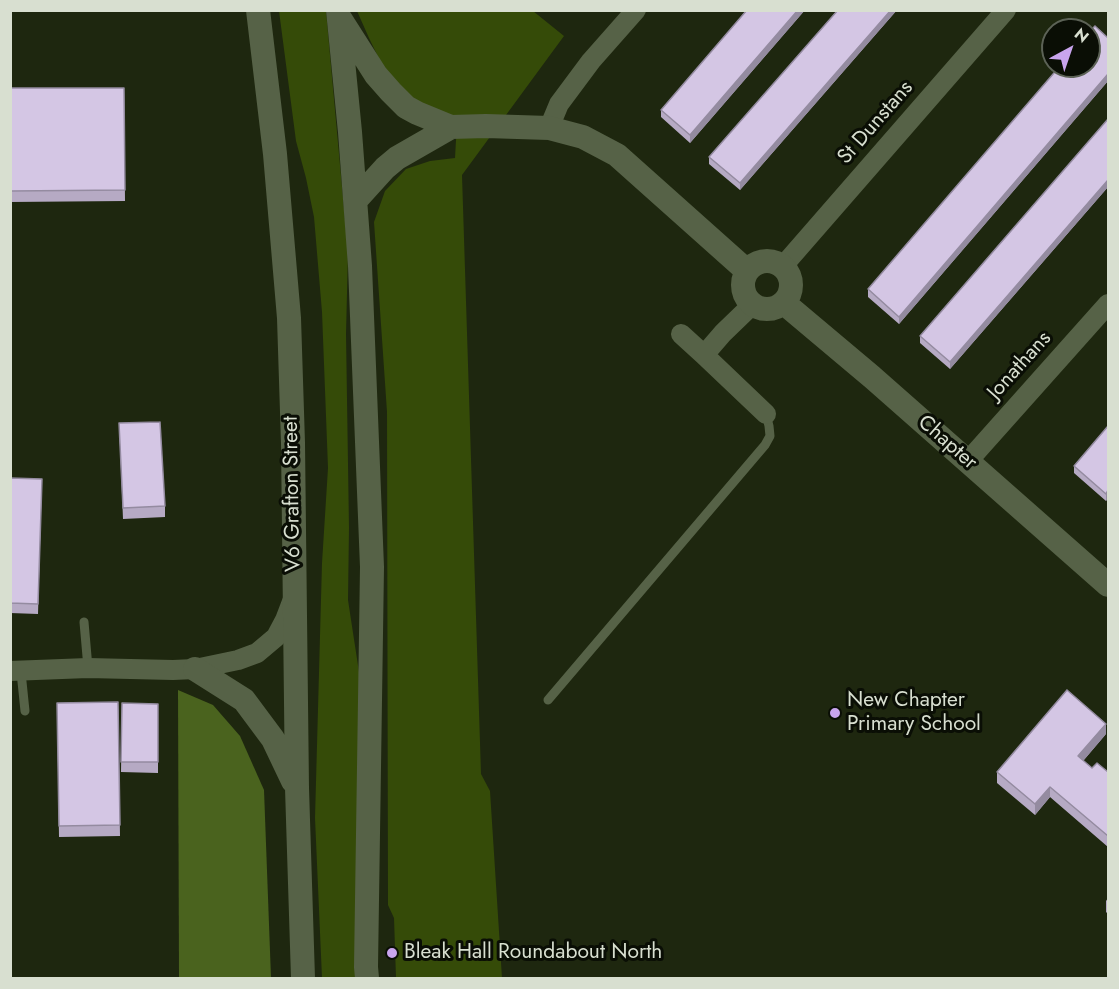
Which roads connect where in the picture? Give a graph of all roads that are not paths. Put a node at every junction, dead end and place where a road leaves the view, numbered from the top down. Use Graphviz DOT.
graph roads {
  1 [pos="258,10"];
  2 [pos="636,10"];
  3 [pos="1006,10"];
  4 [pos="338,13"];
  5 [pos="450,127"];
  6 [pos="549,128"];
  7 [pos="356,200"];
  8 [pos="783,266"];
  9 [pos="747,271"];
  10 [pos="784,303"];
  11 [pos="752,304"];
  12 [pos="1108,304"];
  13 [pos="681,334"];
  14 [pos="704,355"];
  15 [pos="766,414"];
  16 [pos="968,461"];
  17 [pos="1108,585"];
  18 [pos="295,594"];
  19 [pos="84,622"];
  20 [pos="88,668"];
  21 [pos="195,669"];
  22 [pos="16,671"];
  23 [pos="548,700"];
  24 [pos="25,711"];
  25 [pos="297,788"];
  26 [pos="303,978"];
  27 [pos="367,978"];
  1 -- 18 [label="street, V6 Grafton Street"];
  2 -- 6 [label="street"];
  3 -- 8 [label="street, St Dunstans"];
  4 -- 5 [label="street"];
  4 -- 7 [label="street"];
  5 -- 6 [label="street"];
  5 -- 7 [label="street"];
  6 -- 9 [label="street"];
  7 -- 27 [label="street"];
  8 -- 9 [label="street"];
  8 -- 10 [label="street"];
  9 -- 11 [label="street"];
  10 -- 11 [label="street"];
  10 -- 16 [label="street, Chapter"];
  11 -- 14 [label="street"];
  12 -- 16 [label="street, Jonathans"];
  13 -- 14 [label="street"];
  14 -- 15 [label="street"];
  15 -- 23 [label="lane"];
  16 -- 17 [label="street, Chapter"];
  18 -- 21 [label="street"];
  18 -- 25 [label="street, V6 Grafton Street"];
  19 -- 20 [label="lane"];
  20 -- 21 [label="street"];
  20 -- 22 [label="street"];
  21 -- 25 [label="street"];
  22 -- 24 [label="lane"];
  25 -- 26 [label="street, V6 Grafton Street"];
}
